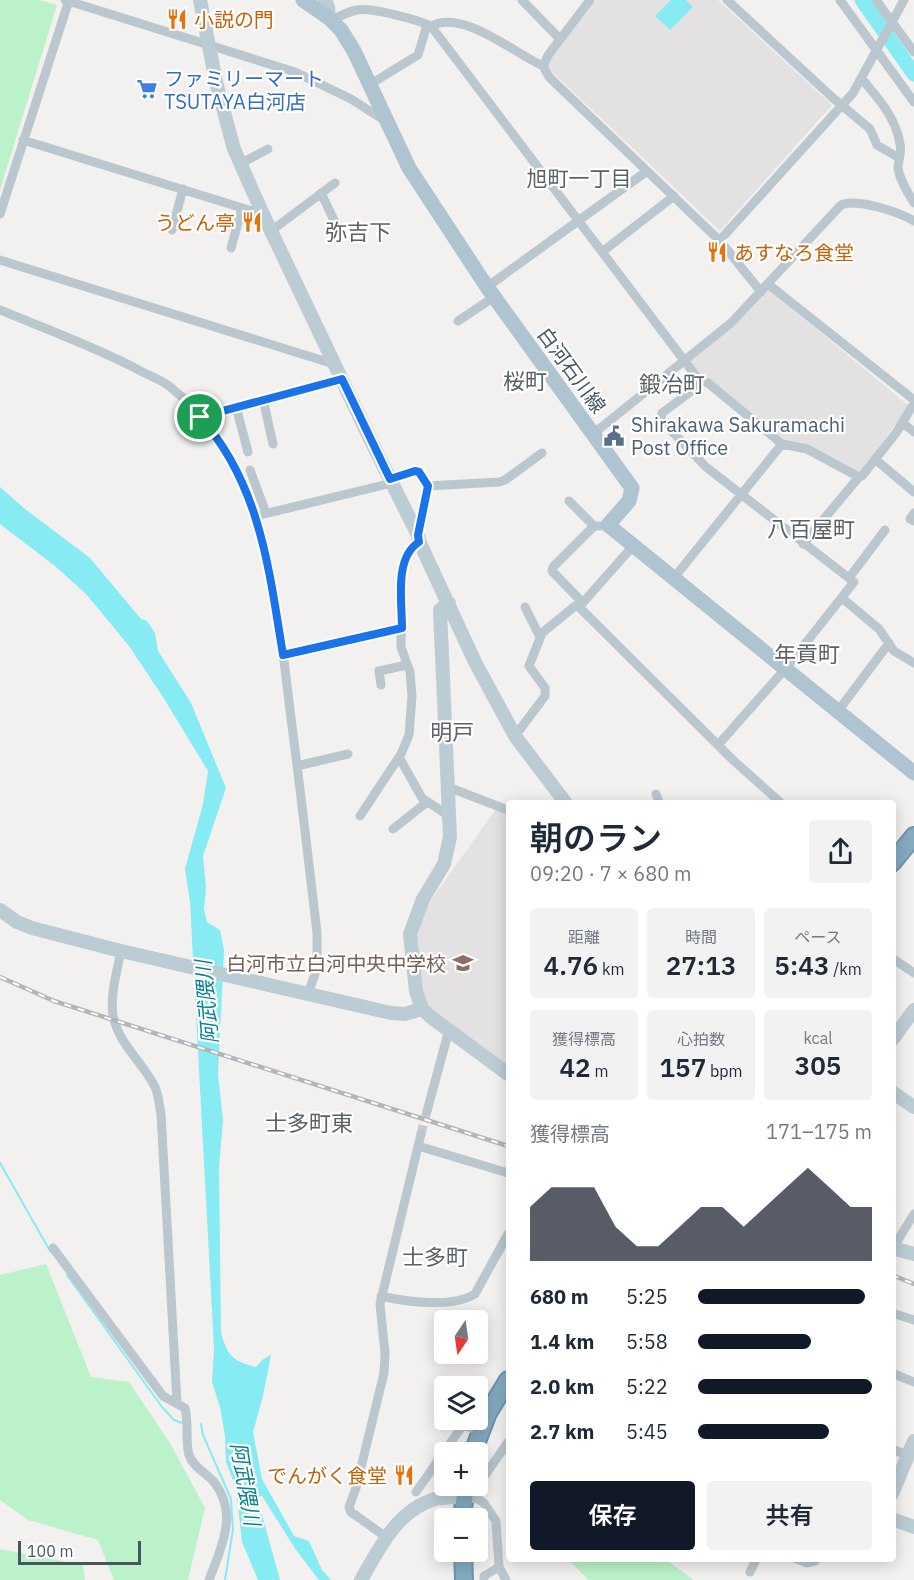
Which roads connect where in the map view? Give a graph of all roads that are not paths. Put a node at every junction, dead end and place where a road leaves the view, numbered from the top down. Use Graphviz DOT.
graph roads {
  1 [pos="67,0"];
  2 [pos="200,0"];
  3 [pos="303,0"];
  4 [pos="325,0"];
  5 [pos="522,0"];
  6 [pos="590,0"];
  7 [pos="727,0"];
  8 [pos="840,0"];
  9 [pos="876,0"];
  10 [pos="904,0"];
  11 [pos="330,20"];
  12 [pos="892,22"];
  13 [pos="429,26"];
  14 [pos="560,39"];
  15 [pos="208,45"];
  16 [pos="879,47"];
  17 [pos="914,52"];
  18 [pos="543,66"];
  19 [pos="862,79"];
  20 [pos="369,85"];
  21 [pos="914,102"];
  22 [pos="842,104"];
  23 [pos="386,121"];
  24 [pos="23,140"];
  25 [pos="268,149"];
  26 [pos="899,158"];
  27 [pos="240,164"];
  28 [pos="647,171"];
  29 [pos="335,183"];
  30 [pos="183,189"];
  31 [pos="321,193"];
  32 [pos="674,196"];
  33 [pos="914,203"];
  34 [pos="242,208"];
  35 [pos="262,212"];
  36 [pos="0,214"];
  37 [pos="912,218"];
  38 [pos="577,219"];
  39 [pos="172,230"];
  40 [pos="271,231"];
  41 [pos="341,234"];
  42 [pos="720,240"];
  43 [pos="231,248"];
  44 [pos="602,252"];
  45 [pos="0,260"];
  46 [pos="768,284"];
  47 [pos="761,291"];
  48 [pos="491,292"];
  49 [pos="0,310"];
  50 [pos="458,321"];
  51 [pos="685,362"];
  52 [pos="334,364"];
  53 [pos="342,379"];
  54 [pos="699,380"];
  55 [pos="263,399"];
  56 [pos="914,402"];
  57 [pos="236,407"];
  58 [pos="200,417"];
  59 [pos="903,423"];
  60 [pos="914,432"];
  61 [pos="593,434"];
  62 [pos="273,444"];
  63 [pos="782,444"];
  64 [pos="248,452"];
  65 [pos="542,453"];
  66 [pos="875,459"];
  67 [pos="250,470"];
  68 [pos="859,477"];
  69 [pos="391,481"];
  70 [pos="428,486"];
  71 [pos="914,492"];
  72 [pos="742,495"];
  73 [pos="569,501"];
  74 [pos="266,513"];
  75 [pos="914,513"];
  76 [pos="256,516"];
  77 [pos="914,521"];
  78 [pos="601,526"];
  79 [pos="885,530"];
  80 [pos="419,538"];
  81 [pos="803,544"];
  82 [pos="633,546"];
  83 [pos="849,578"];
  84 [pos="673,579"];
  85 [pos="842,598"];
  86 [pos="449,603"];
  87 [pos="581,605"];
  88 [pos="525,607"];
  89 [pos="402,628"];
  90 [pos="540,637"];
  91 [pos="889,643"];
  92 [pos="283,655"];
  93 [pos="914,663"];
  94 [pos="407,665"];
  95 [pos="786,668"];
  96 [pos="381,685"];
  97 [pos="838,711"];
  98 [pos="515,735"];
  99 [pos="718,746"];
  100 [pos="348,754"];
  101 [pos="399,757"];
  102 [pos="297,766"];
  103 [pos="914,773"];
  104 [pos="448,787"];
  105 [pos="564,800"];
  106 [pos="778,800"];
  107 [pos="427,802"];
  108 [pos="506,809"];
  109 [pos="360,816"];
  110 [pos="449,816"];
  111 [pos="393,829"];
  112 [pos="914,836"];
  113 [pos="896,858"];
  114 [pos="0,910"];
  115 [pos="121,951"];
  116 [pos="896,961"];
  117 [pos="914,973"];
  118 [pos="308,994"];
  119 [pos="422,1009"];
  120 [pos="914,1010"];
  121 [pos="449,1030"];
  122 [pos="896,1035"];
  123 [pos="506,1073"];
  124 [pos="896,1095"];
  125 [pos="914,1107"];
  126 [pos="427,1111"];
  127 [pos="421,1134"];
  128 [pos="418,1146"];
  129 [pos="506,1172"];
  130 [pos="914,1214"];
  131 [pos="506,1238"];
  132 [pos="896,1243"];
  133 [pos="53,1248"];
  134 [pos="896,1249"];
  135 [pos="914,1254"];
  136 [pos="381,1296"];
  137 [pos="896,1315"];
  138 [pos="914,1320"];
  139 [pos="896,1375"];
  140 [pos="914,1382"];
  141 [pos="506,1383"];
  142 [pos="177,1403"];
  143 [pos="480,1431"];
  144 [pos="914,1441"];
  145 [pos="451,1442"];
  146 [pos="477,1442"];
  147 [pos="506,1445"];
  148 [pos="896,1451"];
  149 [pos="907,1455"];
  150 [pos="434,1466"];
  151 [pos="488,1471"];
  152 [pos="896,1484"];
  153 [pos="416,1492"];
  154 [pos="446,1496"];
  155 [pos="473,1496"];
  156 [pos="896,1520"];
  157 [pos="914,1527"];
  158 [pos="387,1536"];
  159 [pos="463,1562"];
  160 [pos="755,1562"];
  161 [pos="499,1567"];
  162 [pos="750,1572"];
  163 [pos="209,1580"];
  164 [pos="361,1580"];
  165 [pos="464,1580"];
  166 [pos="484,1580"];
  167 [pos="506,1580"];
  1 -- 15 [label="street"];
  1 -- 24 [label="street"];
  2 -- 15 [label="street"];
  3 -- 11 [label="main road, 白河石川線"];
  4 -- 11 [label="street"];
  5 -- 14 [label="street"];
  6 -- 14 [label="street"];
  7 -- 22 [label="street"];
  8 -- 16 [label="street"];
  9 -- 12 [label="street"];
  10 -- 12 [label="street"];
  11 -- 13 [label="street"];
  11 -- 20 [label="main road, 白河石川線"];
  12 -- 16 [label="street"];
  12 -- 17 [label="street"];
  13 -- 18 [label="street"];
  13 -- 20 [label="street"];
  13 -- 38 [label="street"];
  14 -- 18 [label="street"];
  15 -- 23 [label="street"];
  15 -- 27 [label="street"];
  16 -- 19 [label="street"];
  16 -- 21 [label="street"];
  18 -- 28 [label="street"];
  19 -- 22 [label="street"];
  19 -- 26 [label="street"];
  20 -- 23 [label="main road, 白河石川線"];
  22 -- 26 [label="street"];
  22 -- 42 [label="street"];
  23 -- 48 [label="main road, 白河石川線"];
  24 -- 30 [label="street"];
  24 -- 36 [label="street"];
  25 -- 27 [label="street"];
  26 -- 33 [label="street"];
  27 -- 35 [label="street"];
  28 -- 32 [label="street"];
  28 -- 38 [label="street"];
  29 -- 31 [label="street"];
  30 -- 34 [label="street"];
  30 -- 39 [label="street"];
  31 -- 40 [label="street"];
  31 -- 41 [label="street"];
  32 -- 42 [label="street"];
  32 -- 44 [label="street"];
  34 -- 35 [label="street"];
  34 -- 43 [label="street"];
  35 -- 40 [label="street"];
  37 -- 46 [label="street"];
  38 -- 44 [label="street"];
  38 -- 48 [label="street"];
  40 -- 52 [label="street"];
  42 -- 47 [label="street"];
  44 -- 51 [label="street"];
  45 -- 52 [label="street"];
  46 -- 47 [label="street"];
  46 -- 56 [label="street"];
  47 -- 51 [label="street"];
  48 -- 50 [label="street"];
  48 -- 61 [label="main road, 白河石川線"];
  49 -- 58 [label="street"];
  51 -- 54 [label="street"];
  51 -- 61 [label="street"];
  52 -- 53 [label="street"];
  53 -- 55 [label="street"];
  53 -- 69 [label="street"];
  54 -- 63 [label="street"];
  54 -- 72 [label="street"];
  55 -- 57 [label="street"];
  55 -- 62 [label="street"];
  56 -- 59 [label="street"];
  57 -- 58 [label="street"];
  57 -- 64 [label="street"];
  58 -- 76 [label="street"];
  59 -- 60 [label="street"];
  59 -- 66 [label="street"];
  61 -- 78 [label="main road, 白河石川線"];
  63 -- 68 [label="street"];
  63 -- 72 [label="street"];
  65 -- 70 [label="street"];
  66 -- 68 [label="street"];
  66 -- 71 [label="street"];
  67 -- 74 [label="street"];
  68 -- 81 [label="street"];
  69 -- 70 [label="street"];
  69 -- 74 [label="street"];
  69 -- 80 [label="street"];
  70 -- 80 [label="street"];
  72 -- 81 [label="street"];
  72 -- 84 [label="street"];
  73 -- 78 [label="street"];
  74 -- 76 [label="street"];
  75 -- 77 [label="street"];
  76 -- 92 [label="street"];
  78 -- 82 [label="main road"];
  78 -- 87 [label="street"];
  79 -- 83 [label="street"];
  80 -- 86 [label="street"];
  80 -- 89 [label="street"];
  81 -- 83 [label="street"];
  82 -- 84 [label="main road"];
  82 -- 87 [label="street"];
  83 -- 85 [label="street"];
  84 -- 95 [label="main road"];
  85 -- 91 [label="street"];
  85 -- 95 [label="street"];
  86 -- 98 [label="street"];
  86 -- 104 [label="street"];
  87 -- 90 [label="street"];
  87 -- 99 [label="street"];
  88 -- 90 [label="street"];
  89 -- 92 [label="street"];
  89 -- 94 [label="street"];
  90 -- 98 [label="street"];
  91 -- 93 [label="street"];
  91 -- 97 [label="street"];
  92 -- 102 [label="street"];
  94 -- 96 [label="street"];
  94 -- 101 [label="street"];
  95 -- 97 [label="main road"];
  95 -- 99 [label="street"];
  97 -- 103 [label="main road"];
  98 -- 105 [label="street"];
  99 -- 106 [label="street"];
  100 -- 102 [label="street"];
  101 -- 107 [label="street"];
  101 -- 109 [label="street"];
  102 -- 118 [label="street"];
  104 -- 108 [label="street"];
  104 -- 110 [label="street"];
  107 -- 110 [label="street"];
  107 -- 111 [label="street"];
  110 -- 119 [label="street"];
  112 -- 113 [label="highway"];
  114 -- 115 [label="street"];
  115 -- 118 [label="street"];
  115 -- 142 [label="street"];
  116 -- 117 [label="street"];
  118 -- 119 [label="street"];
  119 -- 121 [label="street"];
  120 -- 122 [label="street"];
  121 -- 123 [label="street"];
  121 -- 126 [label="street"];
  124 -- 125 [label="street"];
  127 -- 128 [label="street"];
  128 -- 129 [label="street"];
  128 -- 136 [label="street"];
  130 -- 132 [label="street"];
  131 -- 136 [label="street"];
  133 -- 142 [label="street"];
  134 -- 135 [label="street"];
  136 -- 158 [label="street"];
  137 -- 138 [label="street"];
  139 -- 140 [label="street"];
  141 -- 143 [label="highway"];
  142 -- 163 [label="street"];
  143 -- 145 [label="street"];
  143 -- 146 [label="highway"];
  144 -- 149 [label="street"];
  147 -- 151 [label="street"];
  148 -- 149 [label="street"];
  149 -- 152 [label="street"];
  150 -- 153 [label="street"];
  154 -- 158 [label="street"];
  155 -- 161 [label="street"];
  156 -- 157 [label="street"];
  158 -- 164 [label="street"];
  159 -- 165 [label="highway"];
  160 -- 162 [label="street"];
  161 -- 166 [label="street"];
  161 -- 167 [label="street"];
}
